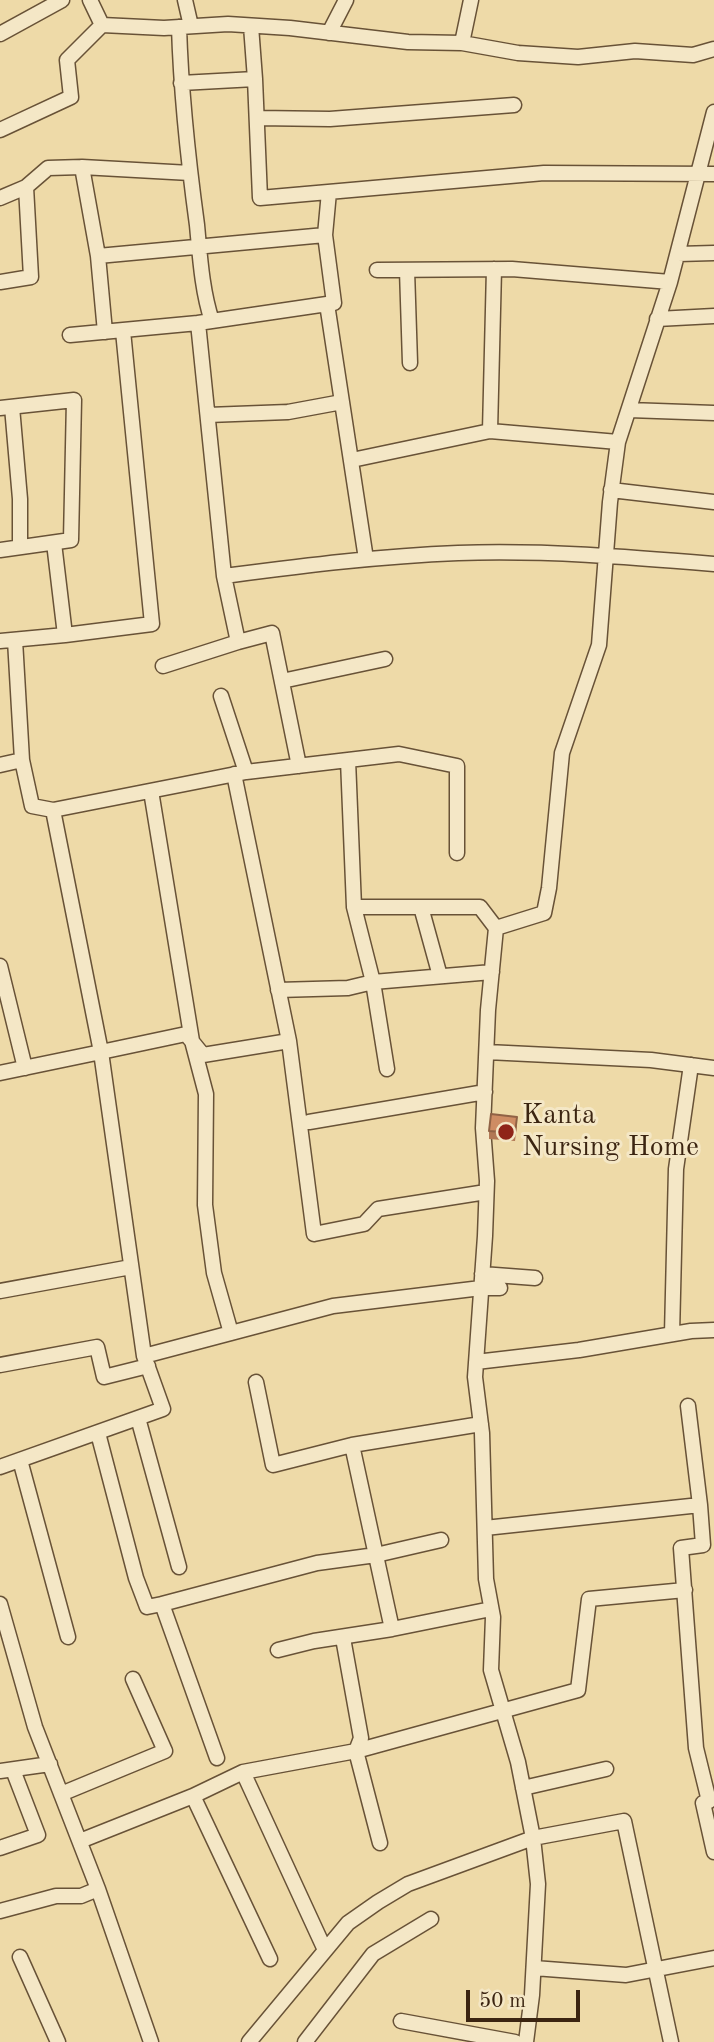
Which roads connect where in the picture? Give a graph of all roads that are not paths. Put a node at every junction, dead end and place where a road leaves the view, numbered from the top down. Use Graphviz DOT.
graph roads {
  1 [pos="62,0"];
  2 [pos="90,0"];
  3 [pos="185,0"];
  4 [pos="346,0"];
  5 [pos="471,0"];
  6 [pos="102,25"];
  7 [pos="251,26"];
  8 [pos="186,27"];
  9 [pos="329,33"];
  10 [pos="0,34"];
  11 [pos="461,43"];
  12 [pos="714,49"];
  13 [pos="255,79"];
  14 [pos="181,83"];
  15 [pos="514,105"];
  16 [pos="714,112"];
  17 [pos="257,118"];
  18 [pos="0,130"];
  19 [pos="82,167"];
  20 [pos="190,173"];
  21 [pos="707,173"];
  22 [pos="26,187"];
  23 [pos="329,192"];
  24 [pos="0,198"];
  25 [pos="325,234"];
  26 [pos="199,245"];
  27 [pos="714,253"];
  28 [pos="678,254"];
  29 [pos="98,256"];
  30 [pos="494,269"];
  31 [pos="377,270"];
  32 [pos="407,270"];
  33 [pos="0,282"];
  34 [pos="670,282"];
  35 [pos="334,303"];
  36 [pos="714,316"];
  37 [pos="657,318"];
  38 [pos="205,322"];
  39 [pos="123,331"];
  40 [pos="105,332"];
  41 [pos="70,335"];
  42 [pos="411,363"];
  43 [pos="342,402"];
  44 [pos="6,408"];
  45 [pos="629,410"];
  46 [pos="714,413"];
  47 [pos="208,415"];
  48 [pos="490,431"];
  49 [pos="618,442"];
  50 [pos="352,460"];
  51 [pos="611,490"];
  52 [pos="714,502"];
  53 [pos="54,542"];
  54 [pos="20,547"];
  55 [pos="0,550"];
  56 [pos="607,555"];
  57 [pos="366,559"];
  58 [pos="714,564"];
  59 [pos="224,576"];
  60 [pos="65,635"];
  61 [pos="7,641"];
  62 [pos="238,642"];
  63 [pos="385,659"];
  64 [pos="163,666"];
  65 [pos="282,681"];
  66 [pos="221,696"];
  67 [pos="348,760"];
  68 [pos="22,761"];
  69 [pos="0,765"];
  70 [pos="299,766"];
  71 [pos="240,773"];
  72 [pos="151,791"];
  73 [pos="54,810"];
  74 [pos="457,853"];
  75 [pos="354,907"];
  76 [pos="421,907"];
  77 [pos="496,928"];
  78 [pos="0,966"];
  79 [pos="492,972"];
  80 [pos="440,976"];
  81 [pos="373,982"];
  82 [pos="278,990"];
  83 [pos="192,1041"];
  84 [pos="289,1041"];
  85 [pos="101,1052"];
  86 [pos="487,1052"];
  87 [pos="691,1065"];
  88 [pos="25,1068"];
  89 [pos="714,1068"];
  90 [pos="387,1069"];
  91 [pos="0,1073"];
  92 [pos="485,1092"];
  93 [pos="309,1122"];
  94 [pos="486,1192"];
  95 [pos="131,1267"];
  96 [pos="535,1278"];
  97 [pos="482,1281"];
  98 [pos="500,1288"];
  99 [pos="0,1291"];
  100 [pos="714,1330"];
  101 [pos="231,1333"];
  102 [pos="672,1334"];
  103 [pos="146,1361"];
  104 [pos="476,1362"];
  105 [pos="0,1365"];
  106 [pos="256,1382"];
  107 [pos="688,1406"];
  108 [pos="138,1418"];
  109 [pos="481,1424"];
  110 [pos="98,1433"];
  111 [pos="352,1445"];
  112 [pos="20,1460"];
  113 [pos="0,1467"];
  114 [pos="700,1505"];
  115 [pos="485,1528"];
  116 [pos="441,1540"];
  117 [pos="376,1555"];
  118 [pos="179,1567"];
  119 [pos="685,1590"];
  120 [pos="0,1604"];
  121 [pos="162,1604"];
  122 [pos="491,1609"];
  123 [pos="391,1629"];
  124 [pos="68,1637"];
  125 [pos="343,1638"];
  126 [pos="5,1639"];
  127 [pos="278,1650"];
  128 [pos="133,1679"];
  129 [pos="503,1709"];
  130 [pos="356,1751"];
  131 [pos="217,1759"];
  132 [pos="50,1764"];
  133 [pos="606,1769"];
  134 [pos="7,1771"];
  135 [pos="243,1772"];
  136 [pos="523,1788"];
  137 [pos="61,1794"];
  138 [pos="193,1796"];
  139 [pos="533,1838"];
  140 [pos="80,1841"];
  141 [pos="380,1843"];
  142 [pos="0,1848"];
  143 [pos="714,1852"];
  144 [pos="98,1889"];
  145 [pos="0,1912"];
  146 [pos="431,1919"];
  147 [pos="325,1950"];
  148 [pos="20,1957"];
  149 [pos="714,1958"];
  150 [pos="270,1959"];
  151 [pos="534,1968"];
  152 [pos="656,1969"];
  153 [pos="401,2021"];
  154 [pos="58,2042"];
  155 [pos="151,2042"];
  156 [pos="250,2042"];
  157 [pos="305,2042"];
  158 [pos="515,2042"];
  159 [pos="526,2042"];
  160 [pos="671,2042"];
  1 -- 10 [label="street"];
  2 -- 6 [label="street"];
  3 -- 8 [label="street"];
  4 -- 9 [label="street"];
  5 -- 11 [label="street"];
  6 -- 8 [label="street"];
  6 -- 18 [label="street"];
  7 -- 8 [label="street"];
  7 -- 9 [label="street"];
  7 -- 13 [label="street"];
  8 -- 14 [label="street"];
  9 -- 11 [label="street"];
  11 -- 12 [label="street"];
  13 -- 14 [label="street"];
  13 -- 17 [label="street"];
  14 -- 20 [label="street"];
  15 -- 17 [label="street"];
  16 -- 21 [label="street"];
  17 -- 23 [label="street"];
  19 -- 20 [label="street"];
  19 -- 22 [label="street"];
  19 -- 29 [label="street"];
  20 -- 26 [label="street"];
  21 -- 23 [label="street"];
  21 -- 28 [label="street"];
  22 -- 24 [label="street"];
  22 -- 33 [label="street"];
  23 -- 25 [label="street"];
  25 -- 26 [label="street"];
  25 -- 35 [label="street"];
  26 -- 29 [label="street"];
  26 -- 38 [label="street"];
  27 -- 28 [label="street"];
  28 -- 34 [label="street"];
  29 -- 40 [label="street"];
  30 -- 32 [label="street"];
  30 -- 34 [label="street"];
  30 -- 48 [label="street"];
  31 -- 32 [label="street"];
  32 -- 42 [label="street"];
  34 -- 37 [label="street"];
  36 -- 37 [label="street"];
  37 -- 45 [label="street"];
  38 -- 39 [label="street"];
  38 -- 43 [label="street"];
  38 -- 47 [label="street"];
  39 -- 40 [label="street"];
  39 -- 60 [label="street"];
  40 -- 41 [label="street"];
  43 -- 47 [label="street"];
  43 -- 50 [label="street"];
  44 -- 53 [label="street"];
  44 -- 54 [label="street"];
  45 -- 46 [label="street"];
  45 -- 49 [label="street"];
  47 -- 59 [label="street"];
  48 -- 49 [label="street"];
  48 -- 50 [label="street"];
  49 -- 51 [label="street"];
  50 -- 57 [label="street"];
  51 -- 52 [label="street"];
  51 -- 56 [label="street"];
  53 -- 54 [label="street"];
  53 -- 60 [label="street"];
  54 -- 55 [label="street"];
  56 -- 57 [label="street"];
  56 -- 58 [label="street"];
  56 -- 77 [label="street"];
  57 -- 59 [label="street"];
  59 -- 62 [label="street"];
  60 -- 61 [label="street"];
  61 -- 68 [label="street"];
  62 -- 64 [label="street"];
  62 -- 65 [label="street"];
  63 -- 65 [label="street"];
  65 -- 70 [label="street"];
  66 -- 71 [label="street"];
  67 -- 70 [label="street"];
  67 -- 74 [label="street"];
  67 -- 75 [label="street"];
  68 -- 69 [label="street"];
  68 -- 73 [label="street"];
  70 -- 71 [label="street"];
  71 -- 72 [label="street"];
  71 -- 82 [label="street"];
  72 -- 73 [label="street"];
  72 -- 83 [label="street"];
  73 -- 85 [label="street"];
  75 -- 76 [label="street"];
  75 -- 81 [label="street"];
  76 -- 77 [label="street"];
  76 -- 80 [label="street"];
  77 -- 79 [label="street"];
  78 -- 88 [label="street"];
  79 -- 80 [label="street"];
  79 -- 86 [label="street"];
  80 -- 81 [label="street"];
  81 -- 82 [label="street"];
  81 -- 90 [label="street"];
  82 -- 84 [label="street"];
  83 -- 84 [label="street"];
  83 -- 85 [label="street"];
  83 -- 101 [label="street"];
  84 -- 94 [label="street"];
  85 -- 88 [label="street"];
  85 -- 95 [label="street"];
  86 -- 87 [label="street"];
  86 -- 92 [label="street"];
  87 -- 89 [label="street"];
  87 -- 102 [label="street"];
  88 -- 91 [label="street"];
  92 -- 93 [label="street"];
  92 -- 94 [label="street"];
  94 -- 97 [label="street"];
  95 -- 99 [label="street"];
  95 -- 103 [label="street"];
  96 -- 97 [label="street"];
  97 -- 98 [label="street"];
  97 -- 101 [label="street"];
  97 -- 104 [label="street"];
  100 -- 102 [label="street"];
  101 -- 103 [label="street"];
  102 -- 104 [label="street"];
  103 -- 105 [label="street"];
  103 -- 108 [label="street"];
  104 -- 109 [label="street"];
  106 -- 111 [label="street"];
  107 -- 114 [label="street"];
  108 -- 110 [label="street"];
  108 -- 118 [label="street"];
  109 -- 111 [label="street"];
  109 -- 115 [label="street"];
  110 -- 112 [label="street"];
  110 -- 121 [label="street"];
  111 -- 117 [label="street"];
  112 -- 113 [label="street"];
  112 -- 124 [label="street"];
  114 -- 115 [label="street"];
  114 -- 119 [label="street"];
  115 -- 122 [label="street"];
  116 -- 117 [label="street"];
  117 -- 121 [label="street"];
  117 -- 123 [label="street"];
  119 -- 129 [label="street"];
  119 -- 143 [label="street"];
  120 -- 126 [label="street"];
  121 -- 131 [label="street"];
  122 -- 123 [label="street"];
  122 -- 129 [label="street"];
  123 -- 125 [label="street"];
  125 -- 127 [label="street"];
  125 -- 130 [label="street"];
  126 -- 132 [label="street"];
  128 -- 137 [label="street"];
  129 -- 130 [label="street"];
  129 -- 136 [label="street"];
  130 -- 135 [label="street"];
  130 -- 141 [label="street"];
  132 -- 134 [label="street"];
  132 -- 137 [label="street"];
  133 -- 136 [label="street"];
  134 -- 142 [label="street"];
  135 -- 138 [label="street"];
  135 -- 147 [label="street"];
  136 -- 139 [label="street"];
  137 -- 140 [label="street"];
  138 -- 140 [label="street"];
  138 -- 150 [label="street"];
  139 -- 147 [label="street"];
  139 -- 151 [label="street"];
  139 -- 152 [label="street"];
  140 -- 144 [label="street"];
  144 -- 145 [label="street"];
  144 -- 155 [label="street"];
  146 -- 157 [label="street"];
  147 -- 156 [label="street"];
  148 -- 154 [label="street"];
  149 -- 152 [label="street"];
  151 -- 152 [label="street"];
  151 -- 159 [label="street"];
  152 -- 160 [label="street"];
  153 -- 158 [label="street"];
}
